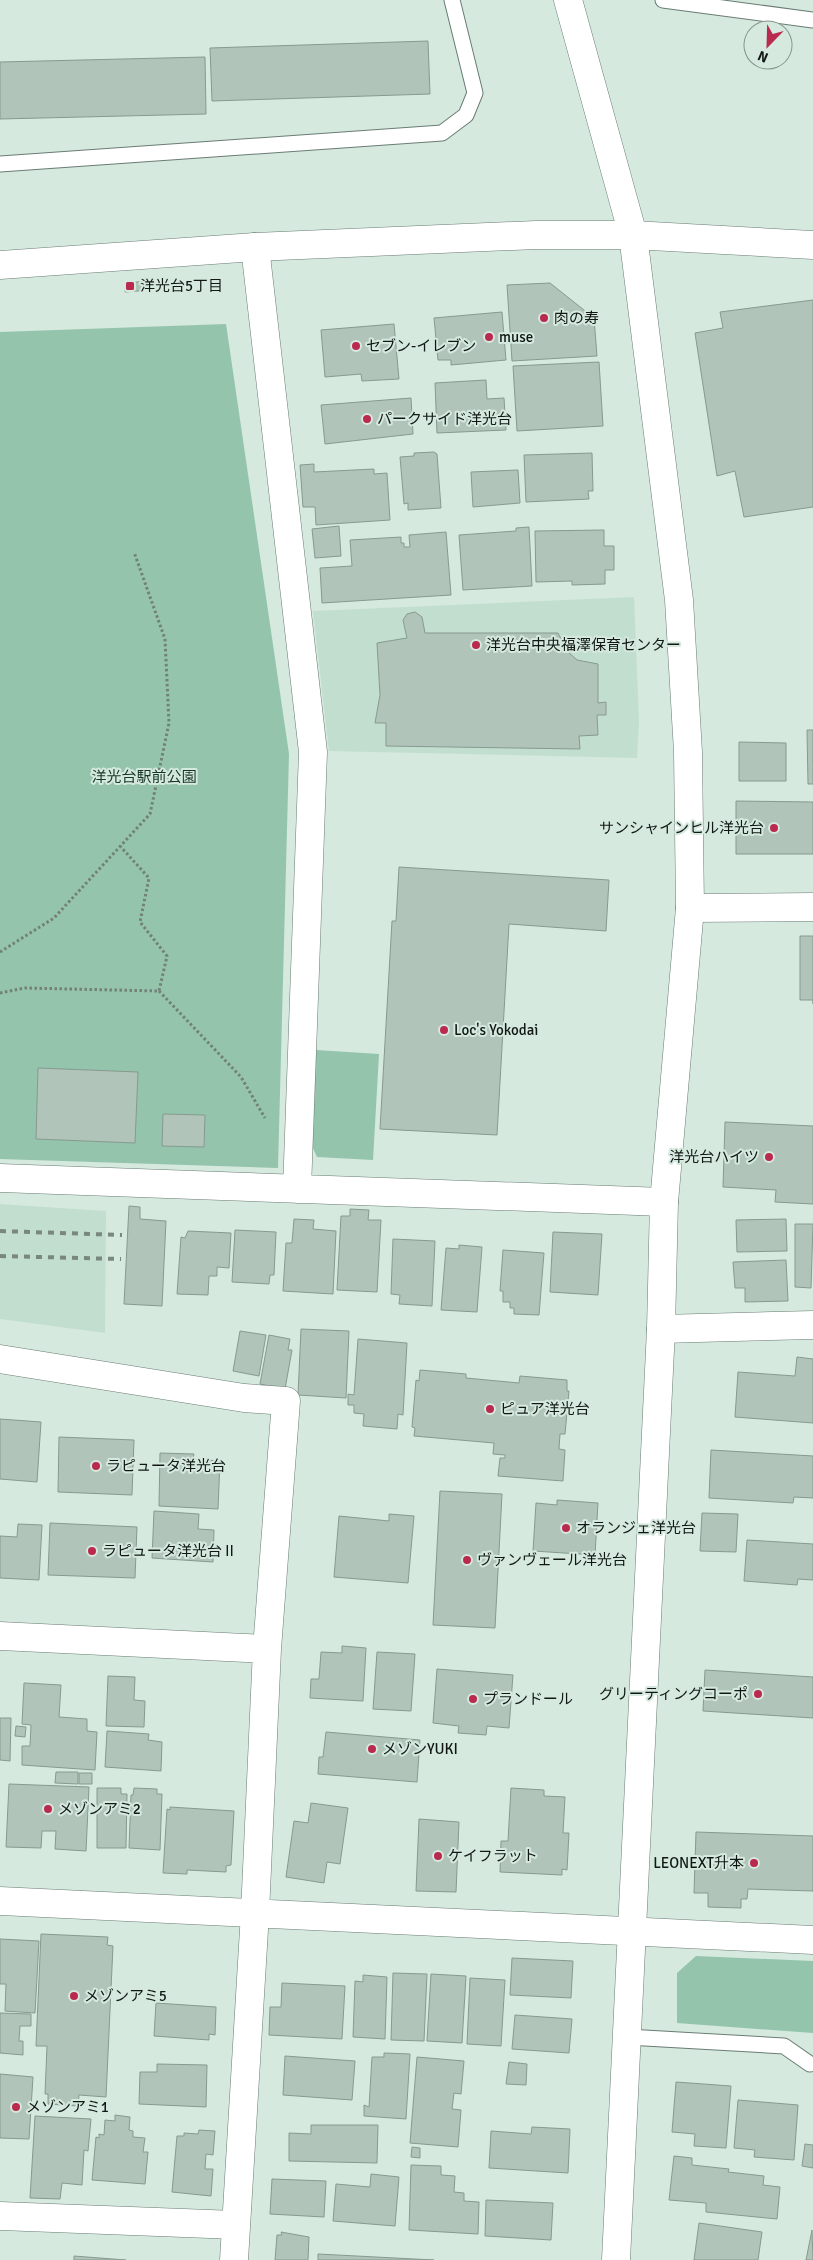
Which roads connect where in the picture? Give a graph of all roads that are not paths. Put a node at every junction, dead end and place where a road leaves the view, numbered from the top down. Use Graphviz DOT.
graph roads {
  1 [pos="452,0"];
  2 [pos="568,0"];
  3 [pos="663,0"];
  4 [pos="813,20"];
  5 [pos="0,164"];
  6 [pos="633,235"];
  7 [pos="813,245"];
  8 [pos="254,247"];
  9 [pos="0,265"];
  10 [pos="813,907"];
  11 [pos="690,908"];
  12 [pos="0,1178"];
  13 [pos="297,1189"];
  14 [pos="664,1202"];
  15 [pos="813,1325"];
  16 [pos="661,1329"];
  17 [pos="0,1359"];
  18 [pos="0,1636"];
  19 [pos="267,1649"];
  20 [pos="0,1901"];
  21 [pos="256,1913"];
  22 [pos="632,1932"];
  23 [pos="813,1940"];
  24 [pos="626,2037"];
  25 [pos="810,2064"];
  26 [pos="0,2216"];
  27 [pos="236,2226"];
  28 [pos="234,2260"];
  29 [pos="616,2260"];
  1 -- 5 [label="lane"];
  2 -- 6 [label="street"];
  3 -- 4 [label="lane"];
  6 -- 7 [label="street"];
  6 -- 8 [label="street"];
  6 -- 11 [label="street"];
  8 -- 9 [label="street"];
  8 -- 13 [label="street"];
  10 -- 11 [label="street"];
  11 -- 14 [label="street"];
  12 -- 13 [label="street"];
  13 -- 14 [label="street"];
  14 -- 16 [label="street"];
  15 -- 16 [label="street"];
  16 -- 22 [label="street"];
  17 -- 19 [label="street"];
  18 -- 19 [label="street"];
  19 -- 21 [label="street"];
  20 -- 21 [label="street"];
  21 -- 22 [label="street"];
  21 -- 27 [label="street"];
  22 -- 23 [label="street"];
  22 -- 24 [label="street"];
  24 -- 25 [label="lane"];
  24 -- 29 [label="street"];
  26 -- 27 [label="street"];
  27 -- 28 [label="street"];
}
